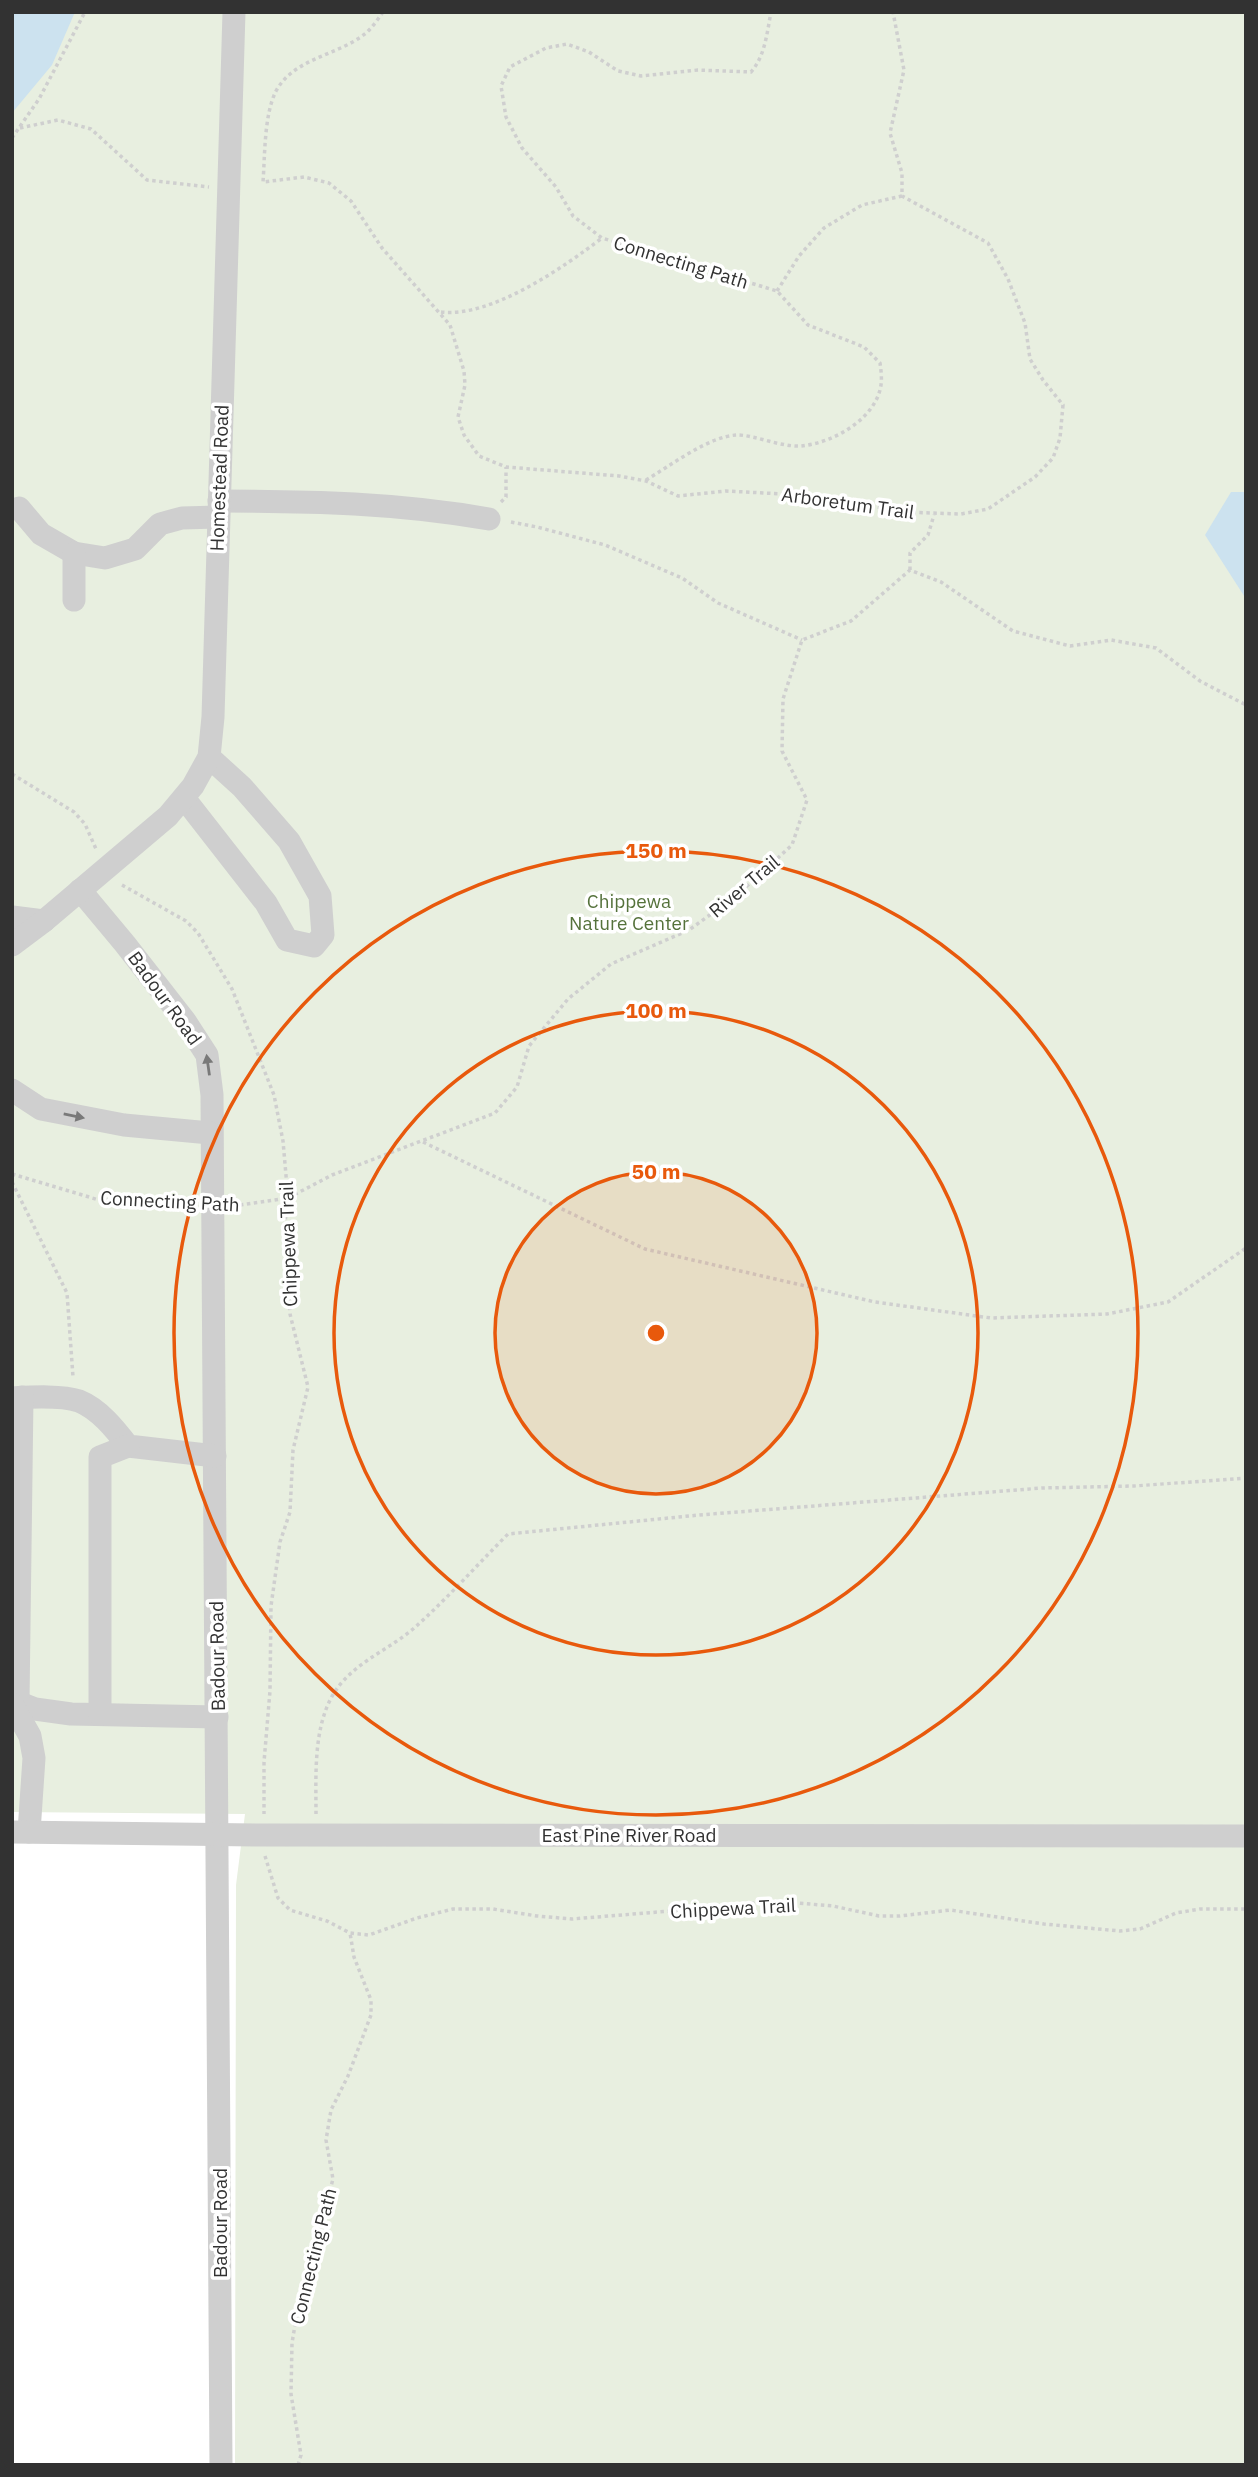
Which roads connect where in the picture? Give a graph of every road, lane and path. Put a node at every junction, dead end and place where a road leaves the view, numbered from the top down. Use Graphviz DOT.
graph roads {
  1 [pos="85,12"];
  2 [pos="234,12"];
  3 [pos="383,12"];
  4 [pos="771,12"];
  5 [pos="893,12"];
  6 [pos="20,128"];
  7 [pos="12,138"];
  8 [pos="263,182"];
  9 [pos="228,187"];
  10 [pos="902,196"];
  11 [pos="602,238"];
  12 [pos="777,291"];
  13 [pos="439,312"];
  14 [pos="506,467"];
  15 [pos="646,481"];
  16 [pos="19,508"];
  17 [pos="218,509"];
  18 [pos="933,515"];
  19 [pos="489,519"];
  20 [pos="74,553"];
  21 [pos="910,570"];
  22 [pos="74,600"];
  23 [pos="802,640"];
  24 [pos="1246,705"];
  25 [pos="209,757"];
  26 [pos="12,774"];
  27 [pos="184,797"];
  28 [pos="104,869"];
  29 [pos="80,890"];
  30 [pos="12,917"];
  31 [pos="44,922"];
  32 [pos="12,946"];
  33 [pos="12,1090"];
  34 [pos="210,1133"];
  35 [pos="423,1142"];
  36 [pos="12,1174"];
  37 [pos="12,1182"];
  38 [pos="288,1198"];
  39 [pos="211,1203"];
  40 [pos="1246,1248"];
  41 [pos="17,1397"];
  42 [pos="73,1401"];
  43 [pos="128,1446"];
  44 [pos="215,1456"];
  45 [pos="1246,1478"];
  46 [pos="14,1702"];
  47 [pos="71,1714"];
  48 [pos="100,1714"];
  49 [pos="217,1717"];
  50 [pos="34,1758"];
  51 [pos="264,1820"];
  52 [pos="21,1832"];
  53 [pos="219,1835"];
  54 [pos="315,1835"];
  55 [pos="1246,1836"];
  56 [pos="264,1851"];
  57 [pos="1246,1909"];
  58 [pos="350,1933"];
  59 [pos="221,2465"];
  60 [pos="298,2465"];
  1 -- 6 [label="path"];
  2 -- 9 [label="street, Homestead Road"];
  3 -- 8 [label="path"];
  4 -- 11 [label="path, Connecting Path"];
  5 -- 10 [label="path"];
  6 -- 7 [label="path"];
  6 -- 9 [label="path, Arboretum Trail"];
  8 -- 9 [label="path, Arboretum Trail"];
  8 -- 13 [label="path, Arboretum Trail"];
  9 -- 17 [label="street, Homestead Road"];
  10 -- 12 [label="path"];
  10 -- 18 [label="path, Arboretum Trail"];
  11 -- 12 [label="path, Connecting Path"];
  11 -- 13 [label="path"];
  12 -- 15 [label="path"];
  13 -- 14 [label="path, Arboretum Trail"];
  14 -- 15 [label="path, Arboretum Trail"];
  14 -- 19 [label="path"];
  15 -- 18 [label="path, Arboretum Trail"];
  16 -- 20 [label="street"];
  17 -- 19 [label="street"];
  17 -- 20 [label="street"];
  17 -- 25 [label="street, Homestead Road"];
  18 -- 21 [label="path"];
  19 -- 23 [label="path"];
  20 -- 22 [label="street"];
  21 -- 23 [label="path"];
  21 -- 24 [label="path"];
  23 -- 35 [label="path, River Trail"];
  25 -- 27 [label="street, Homestead Road"];
  25 -- 27 [label="street"];
  26 -- 28 [label="path, Chippewa Trail"];
  27 -- 28 [label="street, Homestead Road"];
  28 -- 29 [label="street, Homestead Road"];
  28 -- 38 [label="path, Chippewa Trail"];
  29 -- 31 [label="street, Homestead Road"];
  34 -- 29 [label="street, Badour Road, one-way"];
  30 -- 31 [label="street"];
  31 -- 32 [label="street, Homestead Road"];
  33 -- 34 [label="street, one-way"];
  34 -- 39 [label="street, Badour Road"];
  35 -- 38 [label="path, River Trail"];
  35 -- 40 [label="path"];
  36 -- 39 [label="path, Connecting Path"];
  37 -- 42 [label="path"];
  38 -- 39 [label="path, Connecting Path"];
  38 -- 51 [label="path, Chippewa Trail"];
  39 -- 44 [label="street, Badour Road"];
  41 -- 42 [label="street"];
  41 -- 46 [label="street"];
  42 -- 43 [label="street"];
  43 -- 44 [label="street"];
  43 -- 48 [label="street"];
  44 -- 49 [label="street, Badour Road"];
  45 -- 54 [label="path"];
  46 -- 47 [label="street"];
  46 -- 50 [label="street"];
  47 -- 48 [label="street"];
  47 -- 50 [label="street"];
  48 -- 49 [label="street"];
  49 -- 53 [label="street, Badour Road"];
  50 -- 52 [label="street"];
  52 -- 53 [label="street, East Pine River Road"];
  53 -- 54 [label="street, East Pine River Road"];
  53 -- 59 [label="street, Badour Road"];
  54 -- 55 [label="street, East Pine River Road"];
  56 -- 58 [label="path"];
  57 -- 58 [label="path, Chippewa Trail"];
  58 -- 60 [label="path, Connecting Path"];
}
